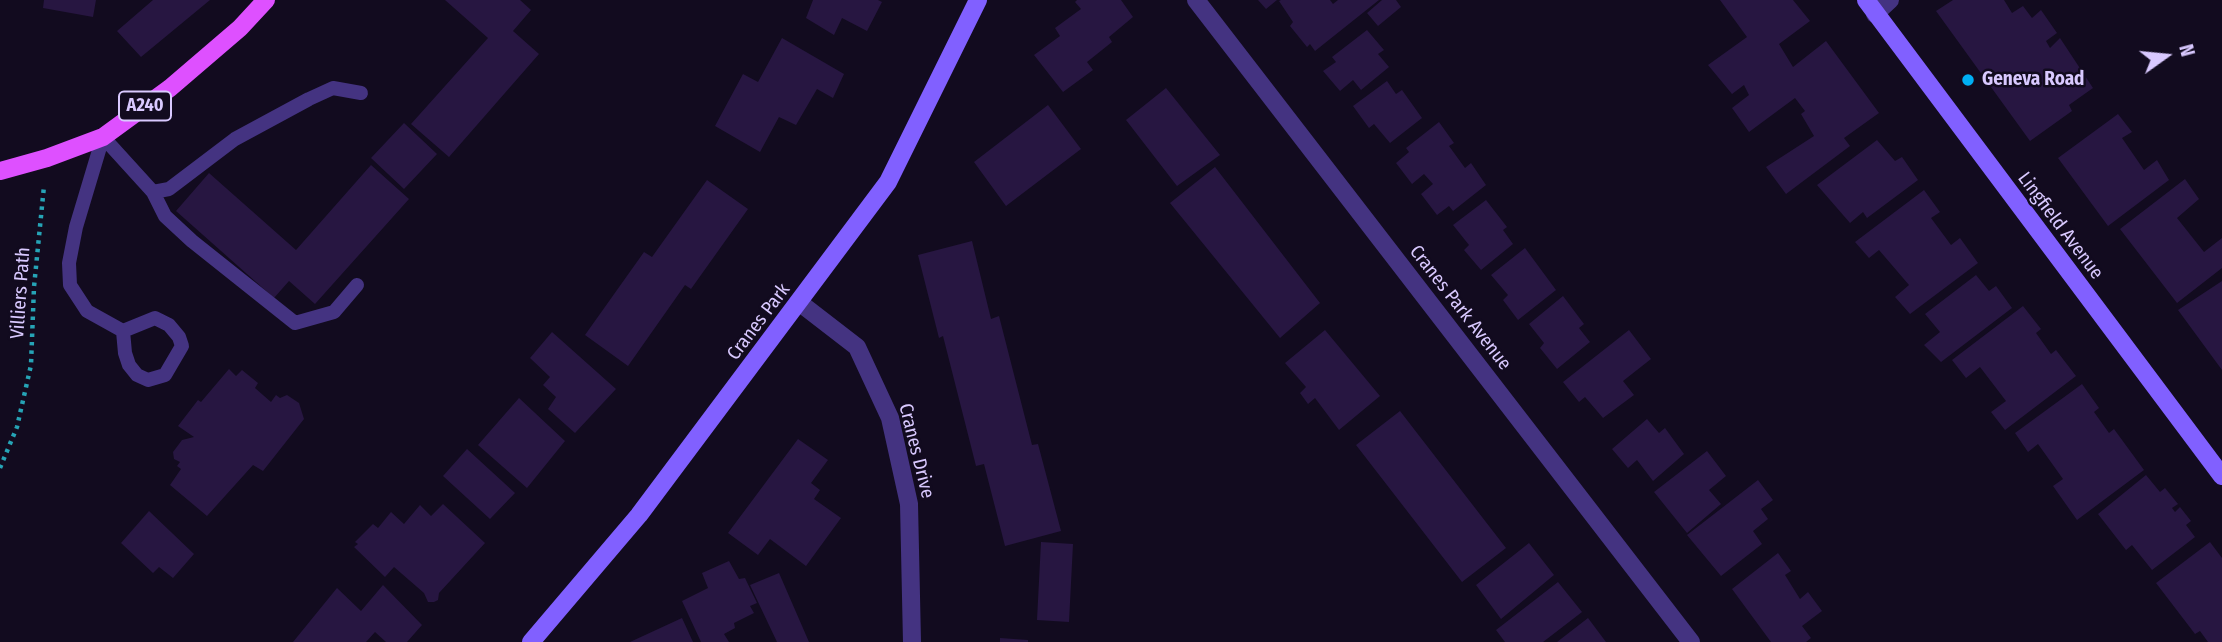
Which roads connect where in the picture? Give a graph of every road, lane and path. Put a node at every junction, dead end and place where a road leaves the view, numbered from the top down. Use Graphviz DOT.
graph roads {
  1 [pos="266,0"];
  2 [pos="978,0"];
  3 [pos="1196,0"];
  4 [pos="1890,0"];
  5 [pos="1870,7"];
  6 [pos="361,93"];
  7 [pos="103,137"];
  8 [pos="47,158"];
  9 [pos="0,171"];
  10 [pos="153,192"];
  11 [pos="357,285"];
  12 [pos="800,303"];
  13 [pos="123,331"];
  14 [pos="0,468"];
  15 [pos="2222,476"];
  16 [pos="531,642"];
  17 [pos="912,642"];
  18 [pos="1691,642"];
  1 -- 7 [label="main road, A240"];
  2 -- 12 [label="street, Cranes Park"];
  3 -- 18 [label="street, Cranes Park Avenue"];
  4 -- 5 [label="street"];
  5 -- 15 [label="street, Lingfield Avenue"];
  6 -- 10 [label="lane"];
  7 -- 8 [label="main road, A240"];
  7 -- 10 [label="lane"];
  7 -- 13 [label="lane"];
  8 -- 9 [label="main road, A240"];
  8 -- 14 [label="path, Villiers Path"];
  10 -- 11 [label="lane"];
  12 -- 16 [label="street, Cranes Park"];
  12 -- 17 [label="street, Cranes Drive"];
  13 -- 13 [label="lane"];
}
